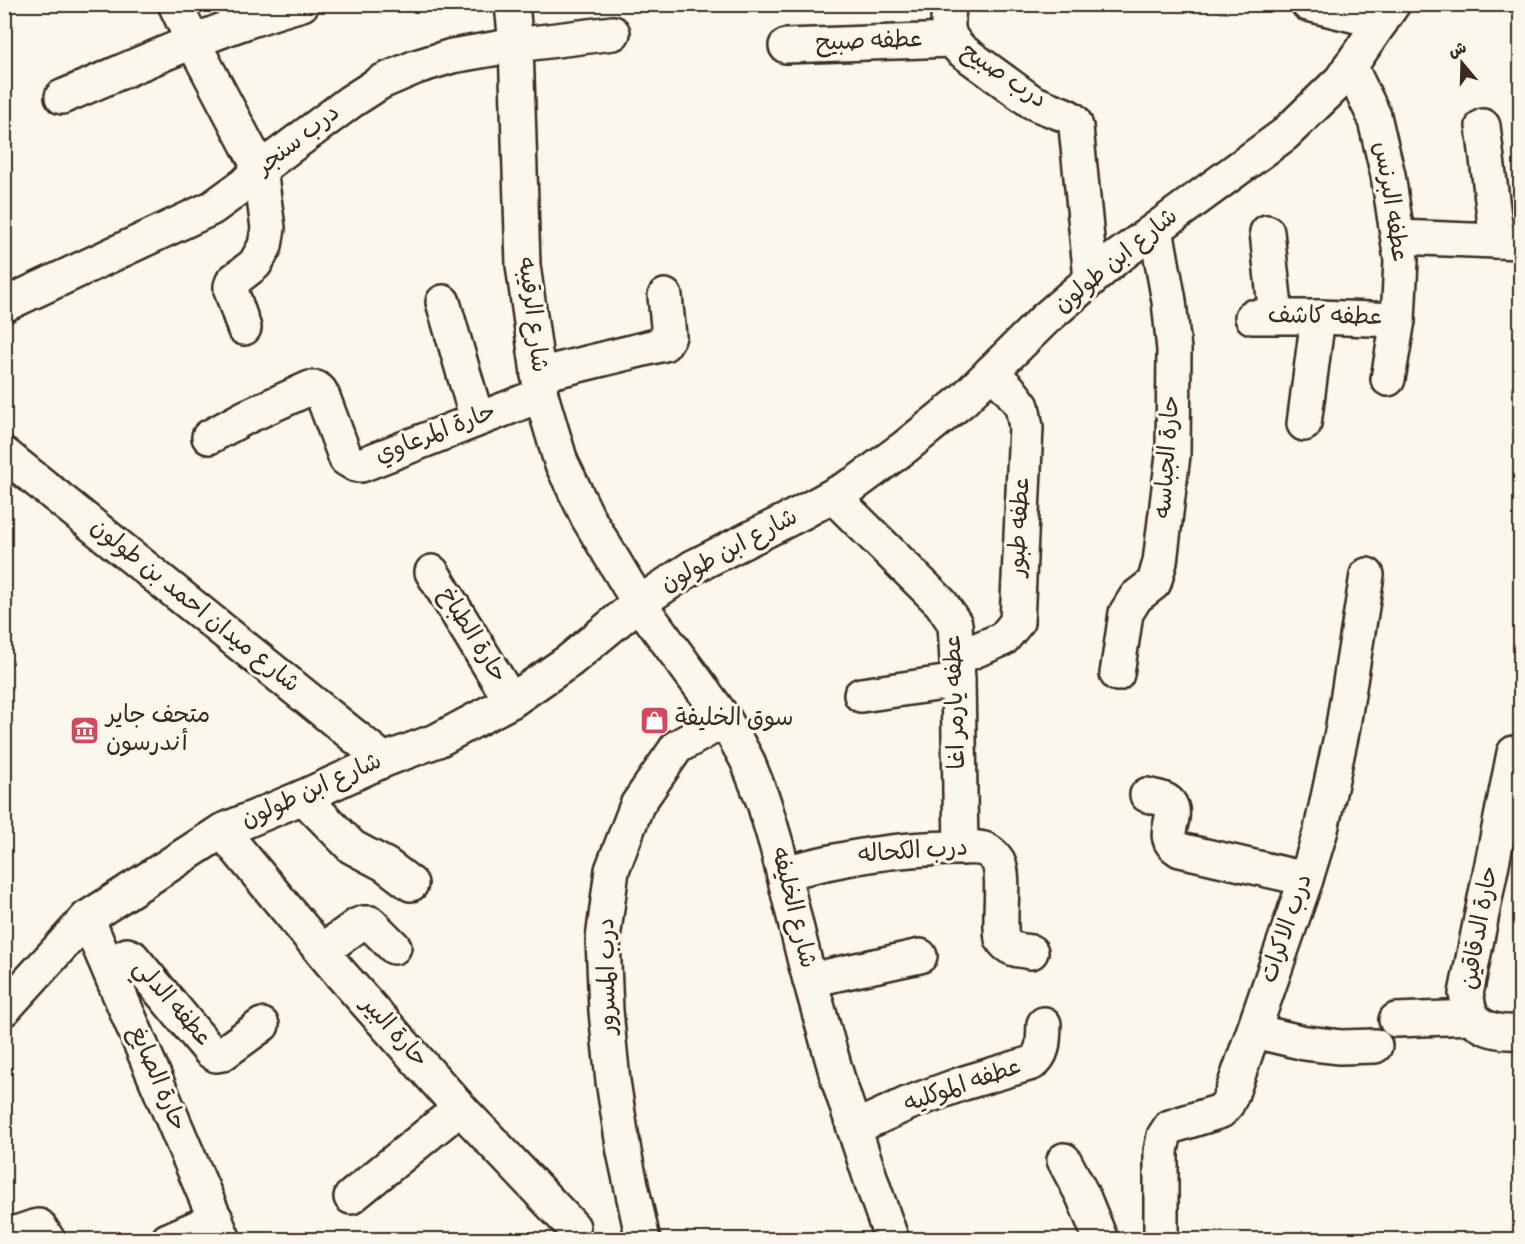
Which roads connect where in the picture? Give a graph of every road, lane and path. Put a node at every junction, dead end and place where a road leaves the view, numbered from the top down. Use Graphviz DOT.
graph roads {
  1 [pos="175,4"];
  2 [pos="302,4"];
  3 [pos="512,4"];
  4 [pos="949,4"];
  5 [pos="1308,4"];
  6 [pos="1387,14"];
  7 [pos="613,33"];
  8 [pos="951,40"];
  9 [pos="193,42"];
  10 [pos="516,45"];
  11 [pos="786,46"];
  12 [pos="1350,66"];
  13 [pos="62,97"];
  14 [pos="1483,126"];
  15 [pos="260,169"];
  16 [pos="1156,229"];
  17 [pos="1267,232"];
  18 [pos="1398,237"];
  19 [pos="1509,242"];
  20 [pos="1091,279"];
  21 [pos="664,296"];
  22 [pos="443,302"];
  23 [pos="4,305"];
  24 [pos="1318,317"];
  25 [pos="1398,320"];
  26 [pos="244,328"];
  27 [pos="991,372"];
  28 [pos="1388,379"];
  29 [pos="540,385"];
  30 [pos="477,419"];
  31 [pos="1304,424"];
  32 [pos="209,437"];
  33 [pos="4,454"];
  34 [pos="833,496"];
  35 [pos="432,572"];
  36 [pos="1367,575"];
  37 [pos="4,602"];
  38 [pos="639,603"];
  39 [pos="12,606"];
  40 [pos="958,670"];
  41 [pos="1117,674"];
  42 [pos="861,695"];
  43 [pos="511,701"];
  44 [pos="725,720"];
  45 [pos="1509,752"];
  46 [pos="384,760"];
  47 [pos="1147,795"];
  48 [pos="303,797"];
  49 [pos="222,831"];
  50 [pos="961,848"];
  51 [pos="784,873"];
  52 [pos="1306,879"];
  53 [pos="411,884"];
  54 [pos="87,918"];
  55 [pos="394,947"];
  56 [pos="322,951"];
  57 [pos="1031,952"];
  58 [pos="920,956"];
  59 [pos="108,965"];
  60 [pos="810,980"];
  61 [pos="4,1009"];
  62 [pos="1472,1017"];
  63 [pos="1396,1020"];
  64 [pos="1044,1024"];
  65 [pos="262,1025"];
  66 [pos="1254,1031"];
  67 [pos="1521,1032"];
  68 [pos="1376,1046"];
  69 [pos="460,1108"];
  70 [pos="854,1128"];
  71 [pos="1064,1160"];
  72 [pos="351,1197"];
  73 [pos="573,1227"];
  74 [pos="220,1229"];
  75 [pos="45,1234"];
  76 [pos="4,1237"];
  77 [pos="168,1239"];
  78 [pos="643,1239"];
  79 [pos="892,1239"];
  80 [pos="1101,1239"];
  81 [pos="1161,1239"];
  1 -- 9 [label="street"];
  2 -- 9 [label="street"];
  3 -- 10 [label="street, شارع الرقيبه"];
  4 -- 8 [label="street, درب صبيح"];
  5 -- 6 [label="street"];
  6 -- 12 [label="street, شارع ابن طولون"];
  7 -- 10 [label="street, درب سنجر"];
  8 -- 11 [label="street, عطفه صبيح"];
  8 -- 20 [label="street, درب صبيح"];
  9 -- 13 [label="street"];
  9 -- 15 [label="street"];
  10 -- 15 [label="street, درب سنجر"];
  10 -- 29 [label="street, شارع الرقيبه"];
  12 -- 16 [label="street, شارع ابن طولون"];
  12 -- 18 [label="street, عطفه البرنس"];
  14 -- 19 [label="street"];
  15 -- 23 [label="street, درب سنجر"];
  15 -- 26 [label="street"];
  16 -- 20 [label="street, شارع ابن طولون"];
  16 -- 41 [label="street, حارة الجباسه"];
  17 -- 24 [label="street, عطفه كاشف"];
  18 -- 19 [label="street"];
  18 -- 25 [label="street, عطفه البرنس"];
  20 -- 27 [label="street, شارع ابن طولون"];
  21 -- 29 [label="street, حارة المرعاوي"];
  22 -- 30 [label="street"];
  24 -- 25 [label="street, عطفه كاشف"];
  24 -- 31 [label="street"];
  25 -- 28 [label="street, عطفه البرنس"];
  27 -- 34 [label="street, شارع ابن طولون"];
  27 -- 40 [label="street, عطفه طبور"];
  29 -- 30 [label="street, حارة المرعاوي"];
  29 -- 38 [label="street, شارع الرقيبه"];
  30 -- 32 [label="street, حارة المرعاوي"];
  33 -- 46 [label="street, شارع ميدان احمد بن طولون"];
  34 -- 38 [label="street, شارع ابن طولون"];
  34 -- 40 [label="street, عطفه يارمر اغا"];
  35 -- 43 [label="street, حارة الطباخ"];
  36 -- 52 [label="street, درب الاكرات"];
  37 -- 39 [label="path"];
  38 -- 43 [label="street, شارع ابن طولون"];
  38 -- 44 [label="street, شارع الخليفه"];
  40 -- 42 [label="street, عطفه طبور"];
  40 -- 50 [label="street, عطفه يارمر اغا"];
  43 -- 46 [label="street, شارع ابن طولون"];
  44 -- 51 [label="street, شارع الخليفه"];
  44 -- 78 [label="street, درب المسرور"];
  45 -- 62 [label="street, حارة الدقاقين"];
  46 -- 48 [label="street, شارع ابن طولون"];
  47 -- 52 [label="street"];
  48 -- 49 [label="street, شارع ابن طولون"];
  48 -- 53 [label="street"];
  49 -- 54 [label="street, شارع ابن طولون"];
  49 -- 56 [label="street, حارة البير"];
  50 -- 51 [label="street, درب الكحاله"];
  50 -- 57 [label="street, درب الكحاله"];
  51 -- 60 [label="street, شارع الخليفه"];
  52 -- 66 [label="street, درب الاكرات"];
  54 -- 59 [label="street, حارة الصايغ"];
  54 -- 61 [label="street, شارع ابن طولون"];
  55 -- 56 [label="street"];
  56 -- 69 [label="street, حارة البير"];
  58 -- 60 [label="street"];
  59 -- 65 [label="street, عطفه الدلي"];
  59 -- 74 [label="street, حارة الصايغ"];
  60 -- 70 [label="street, شارع الخليفه"];
  62 -- 63 [label="street"];
  62 -- 67 [label="street, حارة الدقاقين"];
  64 -- 70 [label="street, عطفه الموكليه"];
  66 -- 68 [label="street"];
  66 -- 81 [label="street, درب الاكرات"];
  69 -- 72 [label="street"];
  69 -- 73 [label="street, حارة البير"];
  70 -- 79 [label="street, شارع الخليفه"];
  71 -- 80 [label="street"];
  74 -- 77 [label="street"];
  75 -- 76 [label="street"];
}
